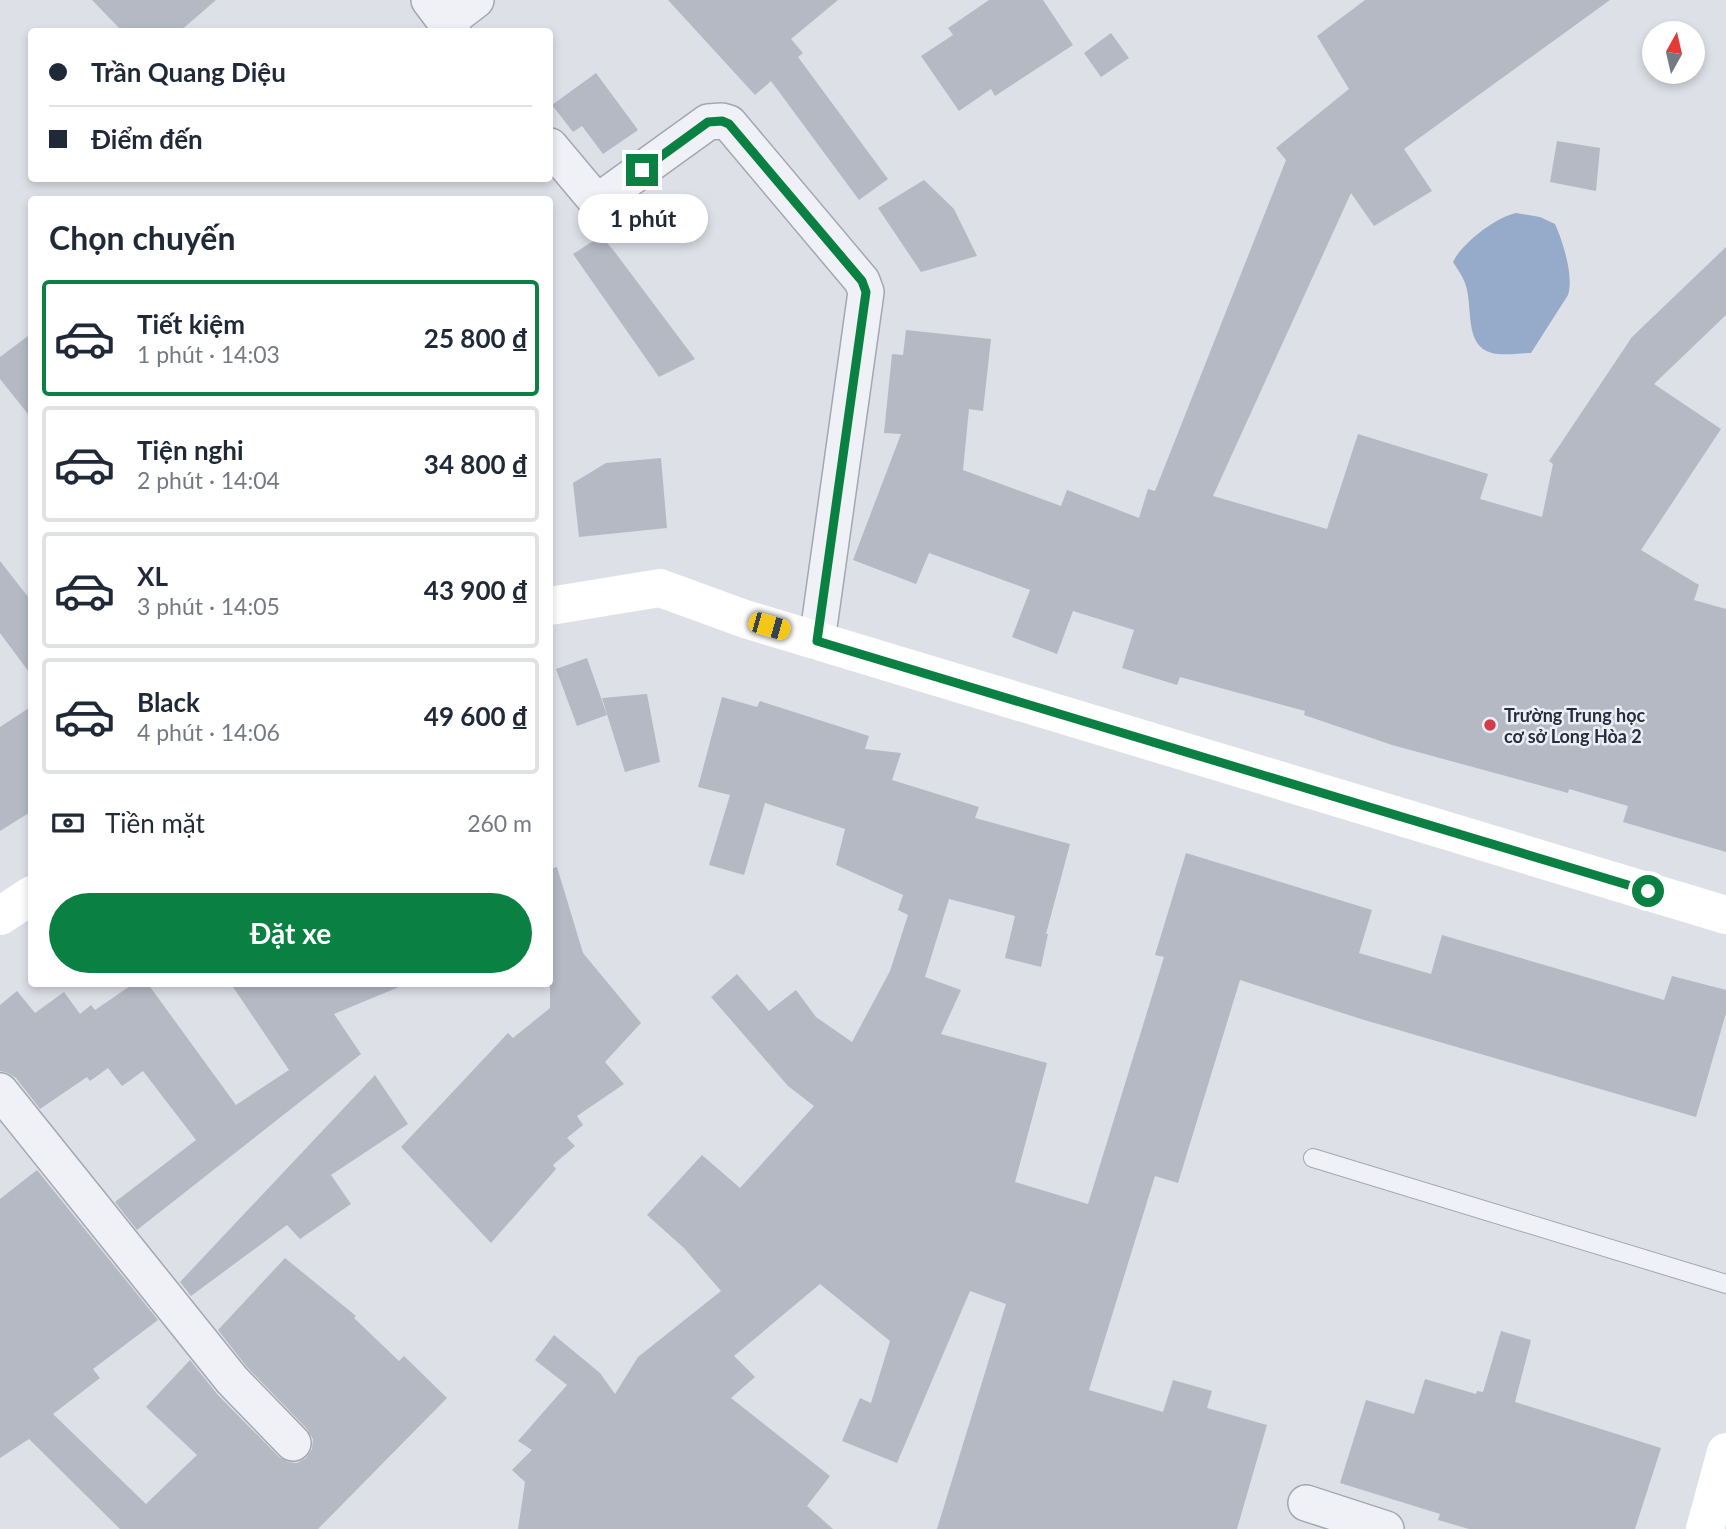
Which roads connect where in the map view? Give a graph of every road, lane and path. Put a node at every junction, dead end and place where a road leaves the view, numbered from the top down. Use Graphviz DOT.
graph roads {
  1 [pos="476,0"];
  2 [pos="443,18"];
  3 [pos="553,150"];
  4 [pos="553,606"];
  5 [pos="817,641"];
  6 [pos="1726,915"];
  7 [pos="0,1091"];
  8 [pos="1312,1158"];
  9 [pos="1726,1284"];
  10 [pos="293,1443"];
  11 [pos="1726,1452"];
  12 [pos="1306,1503"];
  13 [pos="1386,1529"];
  14 [pos="1705,1529"];
  1 -- 2 [label="street"];
  3 -- 5 [label="street"];
  4 -- 5 [label="street"];
  5 -- 6 [label="street"];
  7 -- 10 [label="street"];
  8 -- 9 [label="lane"];
  11 -- 14 [label="street"];
  12 -- 13 [label="street"];
}
